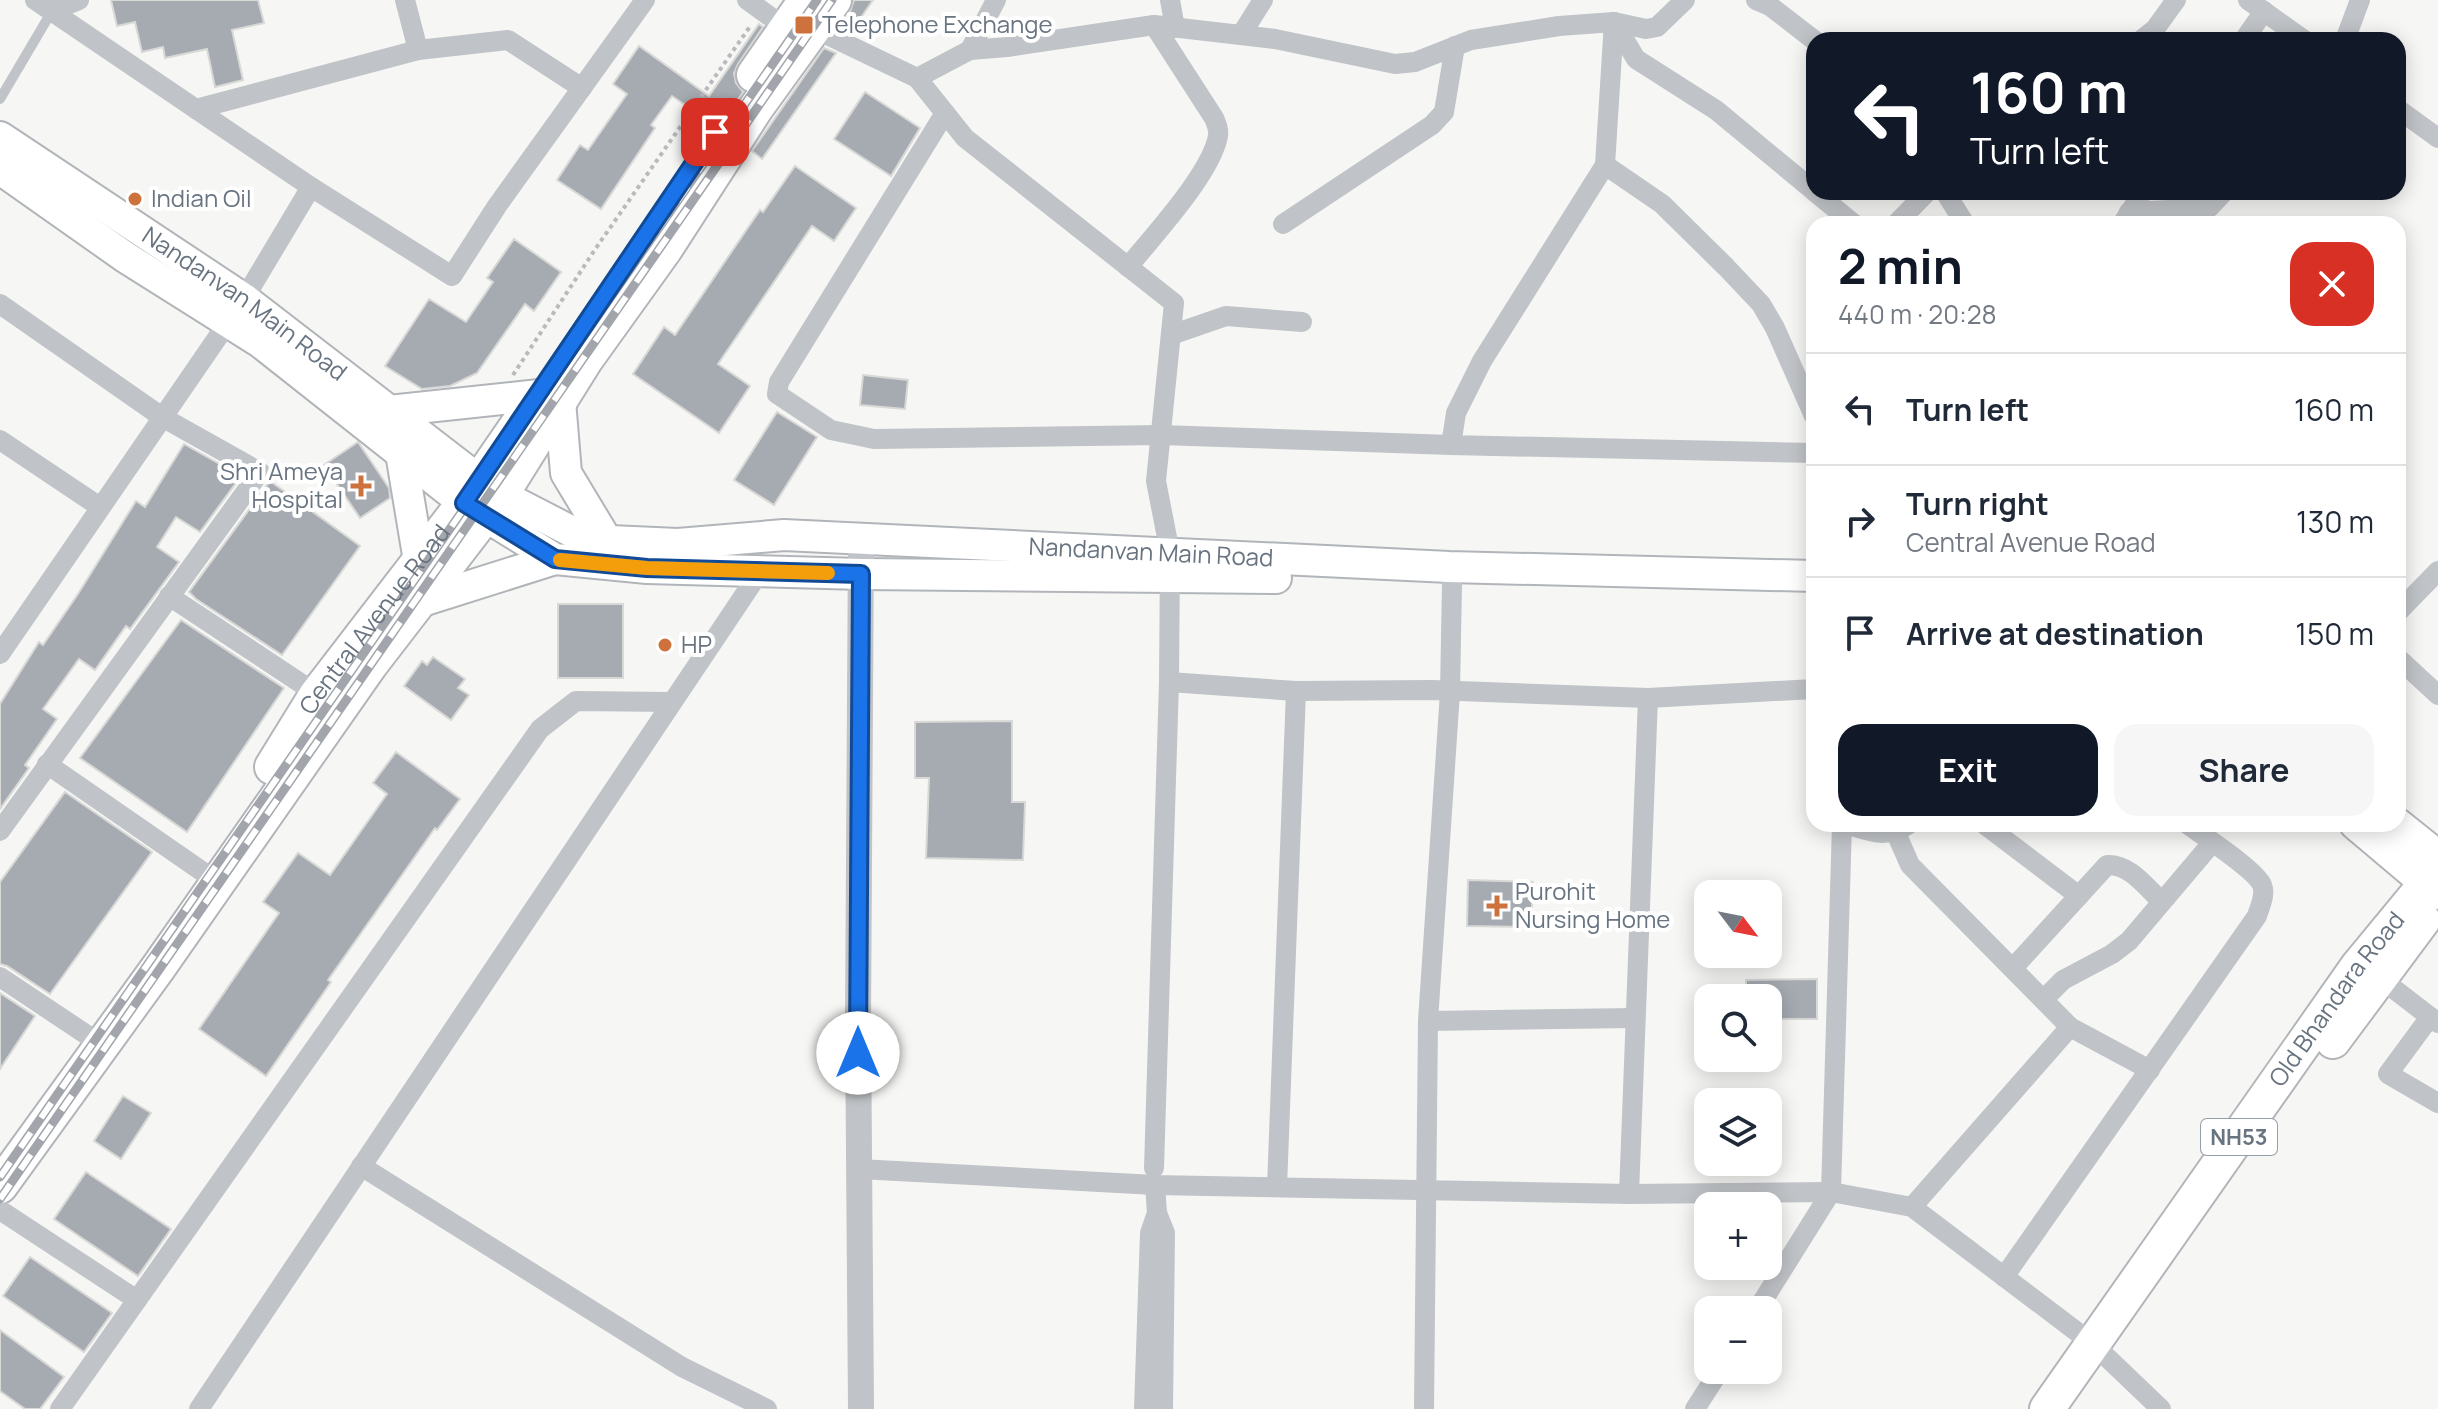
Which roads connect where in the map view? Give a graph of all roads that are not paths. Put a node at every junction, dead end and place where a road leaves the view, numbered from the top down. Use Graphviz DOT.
graph roads {
  1 [pos="79,0"];
  2 [pos="405,0"];
  3 [pos="645,0"];
  4 [pos="834,0"];
  5 [pos="996,0"];
  6 [pos="1170,0"];
  7 [pos="1263,0"];
  8 [pos="1685,0"];
  9 [pos="1756,0"];
  10 [pos="2176,0"];
  11 [pos="2360,0"];
  12 [pos="50,4"];
  13 [pos="2256,6"];
  14 [pos="783,13"];
  15 [pos="1614,22"];
  16 [pos="1164,27"];
  17 [pos="2151,32"];
  18 [pos="2247,32"];
  19 [pos="2293,32"];
  20 [pos="2348,32"];
  21 [pos="1806,34"];
  22 [pos="1241,35"];
  23 [pos="1455,46"];
  24 [pos="418,50"];
  25 [pos="970,50"];
  26 [pos="917,78"];
  27 [pos="582,88"];
  28 [pos="0,99"];
  29 [pos="196,109"];
  30 [pos="945,113"];
  31 [pos="2406,115"];
  32 [pos="0,137"];
  33 [pos="2438,138"];
  34 [pos="1605,165"];
  35 [pos="0,169"];
  36 [pos="1806,185"];
  37 [pos="311,187"];
  38 [pos="1825,200"];
  39 [pos="1919,200"];
  40 [pos="2216,200"];
  41 [pos="1844,216"];
  42 [pos="1904,216"];
  43 [pos="2143,216"];
  44 [pos="1283,224"];
  45 [pos="1128,267"];
  46 [pos="0,304"];
  47 [pos="236,310"];
  48 [pos="1302,322"];
  49 [pos="1171,335"];
  50 [pos="549,398"];
  51 [pos="1806,398"];
  52 [pos="389,411"];
  53 [pos="162,417"];
  54 [pos="1161,435"];
  55 [pos="0,440"];
  56 [pos="1451,445"];
  57 [pos="401,453"];
  58 [pos="1806,453"];
  59 [pos="482,498"];
  60 [pos="100,507"];
  61 [pos="861,539"];
  62 [pos="607,541"];
  63 [pos="555,559"];
  64 [pos="419,561"];
  65 [pos="1170,565"];
  66 [pos="761,570"];
  67 [pos="2438,571"];
  68 [pos="861,574"];
  69 [pos="1806,576"];
  70 [pos="1452,583"];
  71 [pos="1806,594"];
  72 [pos="169,596"];
  73 [pos="419,602"];
  74 [pos="2406,604"];
  75 [pos="0,654"];
  76 [pos="2406,665"];
  77 [pos="1169,682"];
  78 [pos="1806,689"];
  79 [pos="1296,691"];
  80 [pos="1450,692"];
  81 [pos="317,694"];
  82 [pos="2438,695"];
  83 [pos="1648,698"];
  84 [pos="672,702"];
  85 [pos="47,764"];
  86 [pos="0,831"];
  87 [pos="1844,832"];
  88 [pos="1903,832"];
  89 [pos="1995,832"];
  90 [pos="2198,832"];
  91 [pos="2366,832"];
  92 [pos="2403,832"];
  93 [pos="2212,843"];
  94 [pos="203,872"];
  95 [pos="2436,881"];
  96 [pos="2079,896"];
  97 [pos="2161,901"];
  98 [pos="2013,968"];
  99 [pos="0,977"];
  100 [pos="2381,979"];
  101 [pos="2044,999"];
  102 [pos="1635,1018"];
  103 [pos="2434,1020"];
  104 [pos="1428,1021"];
  105 [pos="2070,1027"];
  106 [pos="90,1037"];
  107 [pos="2150,1070"];
  108 [pos="2438,1103"];
  109 [pos="0,1163"];
  110 [pos="361,1166"];
  111 [pos="859,1169"];
  112 [pos="1155,1177"];
  113 [pos="0,1186"];
  114 [pos="1277,1187"];
  115 [pos="1426,1190"];
  116 [pos="1831,1192"];
  117 [pos="1629,1194"];
  118 [pos="1912,1207"];
  119 [pos="0,1210"];
  120 [pos="1157,1213"];
  121 [pos="2004,1277"];
  122 [pos="1766,1296"];
  123 [pos="137,1300"];
  124 [pos="2100,1351"];
  125 [pos="1711,1384"];
  126 [pos="60,1409"];
  127 [pos="199,1409"];
  128 [pos="767,1409"];
  129 [pos="861,1409"];
  130 [pos="1144,1409"];
  131 [pos="1163,1409"];
  132 [pos="1424,1409"];
  133 [pos="1695,1409"];
  134 [pos="2047,1409"];
  135 [pos="2069,1409"];
  136 [pos="2161,1409"];
  1 -- 12 [label="street"];
  2 -- 24 [label="street"];
  3 -- 27 [label="street"];
  4 -- 14 [label="main road"];
  5 -- 25 [label="street"];
  6 -- 16 [label="street"];
  7 -- 22 [label="street"];
  8 -- 15 [label="street"];
  9 -- 21 [label="street"];
  10 -- 17 [label="street"];
  11 -- 20 [label="street"];
  12 -- 28 [label="lane"];
  12 -- 29 [label="street"];
  13 -- 18 [label="street"];
  13 -- 19 [label="street"];
  14 -- 26 [label="street"];
  14 -- 50 [label="main road"];
  15 -- 23 [label="street"];
  15 -- 34 [label="street"];
  15 -- 36 [label="street"];
  16 -- 22 [label="street"];
  16 -- 25 [label="street"];
  16 -- 45 [label="street"];
  22 -- 23 [label="street"];
  23 -- 44 [label="street"];
  24 -- 27 [label="street"];
  24 -- 29 [label="street"];
  25 -- 26 [label="street"];
  26 -- 30 [label="street"];
  27 -- 37 [label="street"];
  29 -- 37 [label="street"];
  30 -- 45 [label="street"];
  30 -- 54 [label="street"];
  31 -- 33 [label="street"];
  32 -- 47 [label="main road, Nandanvan Main Road"];
  34 -- 51 [label="street"];
  34 -- 56 [label="street"];
  35 -- 47 [label="main road"];
  37 -- 47 [label="street"];
  38 -- 41 [label="street"];
  39 -- 42 [label="street"];
  40 -- 43 [label="street"];
  45 -- 49 [label="street"];
  46 -- 53 [label="street"];
  47 -- 52 [label="main road, Nandanvan Main Road"];
  47 -- 53 [label="street"];
  47 -- 57 [label="main road"];
  48 -- 49 [label="street"];
  49 -- 54 [label="street"];
  50 -- 52 [label="main road"];
  50 -- 59 [label="main road"];
  50 -- 62 [label="main road"];
  52 -- 59 [label="main road, Nandanvan Main Road"];
  53 -- 60 [label="street"];
  53 -- 72 [label="street"];
  54 -- 56 [label="street"];
  54 -- 65 [label="street"];
  55 -- 60 [label="street"];
  56 -- 58 [label="street"];
  57 -- 59 [label="main road"];
  57 -- 64 [label="main road"];
  59 -- 62 [label="main road, Nandanvan Main Road"];
  59 -- 63 [label="main road"];
  59 -- 64 [label="main road, Central Avenue Road"];
  59 -- 73 [label="main road"];
  60 -- 75 [label="street"];
  61 -- 62 [label="main road, Nandanvan Main Road"];
  61 -- 65 [label="main road, Nandanvan Main Road"];
  61 -- 68 [label="street"];
  63 -- 66 [label="main road"];
  63 -- 73 [label="main road"];
  64 -- 81 [label="main road, Central Avenue Road"];
  65 -- 68 [label="main road"];
  65 -- 69 [label="main road, Nandanvan Main Road"];
  65 -- 70 [label="main road"];
  65 -- 77 [label="street"];
  66 -- 68 [label="main road"];
  66 -- 84 [label="street"];
  67 -- 74 [label="street"];
  68 -- 111 [label="street"];
  70 -- 71 [label="main road"];
  70 -- 80 [label="street"];
  72 -- 81 [label="street"];
  72 -- 85 [label="street"];
  73 -- 113 [label="main road"];
  76 -- 82 [label="street"];
  77 -- 79 [label="street"];
  77 -- 112 [label="street"];
  78 -- 83 [label="street"];
  79 -- 80 [label="street"];
  79 -- 114 [label="street"];
  80 -- 83 [label="street"];
  80 -- 104 [label="street"];
  81 -- 94 [label="main road, Central Avenue Road"];
  83 -- 102 [label="street"];
  84 -- 110 [label="street"];
  84 -- 123 [label="street"];
  85 -- 86 [label="street"];
  85 -- 94 [label="street"];
  87 -- 116 [label="street"];
  88 -- 98 [label="street"];
  89 -- 96 [label="street"];
  90 -- 93 [label="street"];
  91 -- 95 [label="main road"];
  92 -- 95 [label="main road"];
  93 -- 97 [label="street"];
  93 -- 107 [label="street"];
  94 -- 106 [label="main road, Central Avenue Road"];
  95 -- 100 [label="main road, NH53"];
  95 -- 124 [label="main road, Old Bhandara Road / NH53"];
  96 -- 97 [label="street"];
  96 -- 98 [label="street"];
  97 -- 101 [label="street"];
  98 -- 101 [label="street"];
  99 -- 106 [label="street"];
  100 -- 103 [label="street"];
  100 -- 124 [label="main road, NH53"];
  101 -- 105 [label="street"];
  102 -- 104 [label="street"];
  102 -- 117 [label="street"];
  103 -- 108 [label="street"];
  104 -- 115 [label="street"];
  105 -- 107 [label="street"];
  105 -- 118 [label="street"];
  106 -- 109 [label="main road, Central Avenue Road"];
  107 -- 121 [label="street"];
  110 -- 127 [label="street"];
  110 -- 128 [label="street"];
  111 -- 112 [label="street"];
  111 -- 129 [label="street"];
  112 -- 114 [label="street"];
  112 -- 120 [label="street"];
  114 -- 115 [label="street"];
  115 -- 117 [label="street"];
  115 -- 132 [label="street"];
  116 -- 117 [label="street"];
  116 -- 118 [label="street"];
  116 -- 122 [label="street"];
  118 -- 121 [label="street"];
  119 -- 123 [label="street"];
  120 -- 130 [label="street"];
  120 -- 131 [label="street"];
  121 -- 124 [label="street"];
  123 -- 126 [label="street"];
  124 -- 134 [label="main road, Old Bhandara Road / NH53"];
  124 -- 135 [label="main road, NH53"];
  124 -- 136 [label="street"];
  125 -- 133 [label="street"];
}
